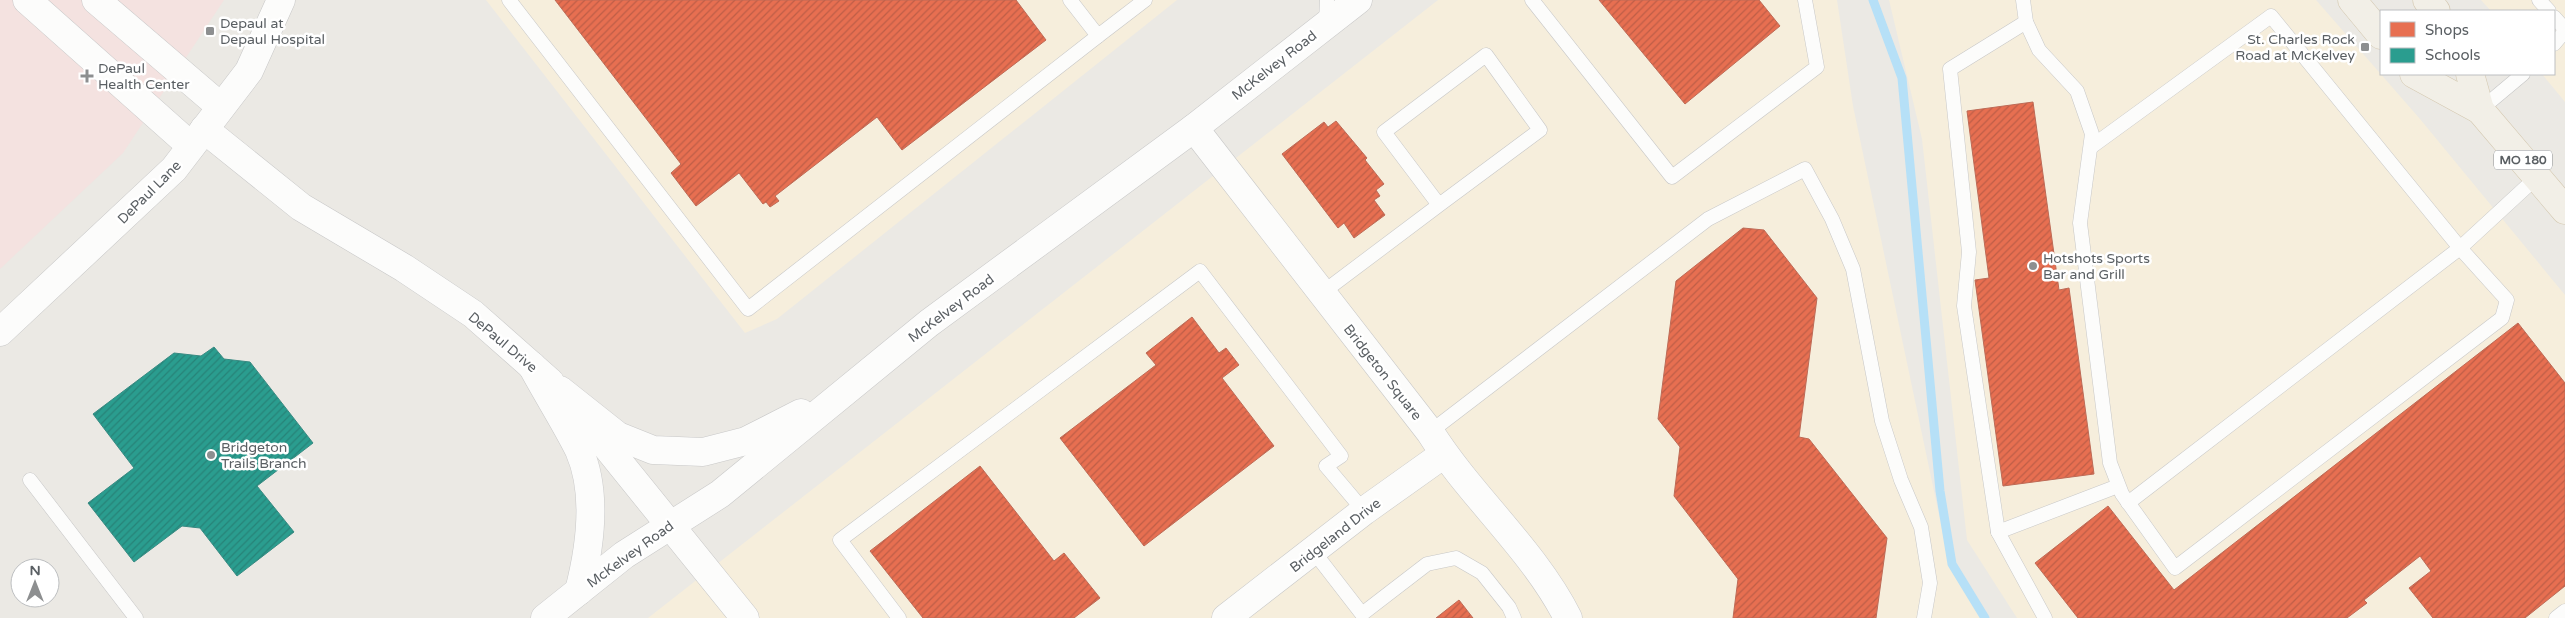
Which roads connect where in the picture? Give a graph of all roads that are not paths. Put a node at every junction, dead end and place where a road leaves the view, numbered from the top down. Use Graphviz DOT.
graph roads {
  1 [pos="27,0"];
  2 [pos="96,0"];
  3 [pos="281,0"];
  4 [pos="510,0"];
  5 [pos="1070,0"];
  6 [pos="1145,0"];
  7 [pos="1358,0"];
  8 [pos="1532,0"];
  9 [pos="1805,0"];
  10 [pos="2023,0"];
  11 [pos="2352,0"];
  12 [pos="2539,0"];
  13 [pos="2548,10"];
  14 [pos="1326,12"];
  15 [pos="2555,18"];
  16 [pos="2026,22"];
  17 [pos="2565,30"];
  18 [pos="2380,34"];
  19 [pos="1098,36"];
  20 [pos="2555,43"];
  21 [pos="2416,75"];
  22 [pos="2470,75"];
  23 [pos="2522,75"];
  24 [pos="221,107"];
  25 [pos="2480,110"];
  26 [pos="1194,128"];
  27 [pos="198,137"];
  28 [pos="2091,147"];
  29 [pos="2537,177"];
  30 [pos="1439,205"];
  31 [pos="2565,210"];
  32 [pos="2460,248"];
  33 [pos="1322,293"];
  34 [pos="0,332"];
  35 [pos="532,366"];
  36 [pos="849,389"];
  37 [pos="560,390"];
  38 [pos="1437,443"];
  39 [pos="30,480"];
  40 [pos="2118,486"];
  41 [pos="2128,503"];
  42 [pos="1364,512"];
  43 [pos="671,524"];
  44 [pos="1998,532"];
  45 [pos="1314,552"];
  46 [pos="579,591"];
  47 [pos="2565,612"];
  48 [pos="136,618"];
  49 [pos="545,618"];
  50 [pos="745,618"];
  51 [pos="899,618"];
  52 [pos="1226,618"];
  53 [pos="1514,618"];
  54 [pos="1568,618"];
  55 [pos="1924,618"];
  56 [pos="2045,618"];
  57 [pos="2556,618"];
  1 -- 27 [label="street, DePaul Drive"];
  2 -- 24 [label="street"];
  3 -- 24 [label="street, DePaul Lane"];
  4 -- 19 [label="lane"];
  5 -- 19 [label="lane"];
  6 -- 19 [label="lane"];
  7 -- 14 [label="street, McKelvey Road"];
  8 -- 9 [label="lane"];
  10 -- 16 [label="lane"];
  11 -- 18 [label="main road"];
  12 -- 13 [label="lane"];
  14 -- 26 [label="street, McKelvey Road"];
  15 -- 17 [label="lane"];
  16 -- 28 [label="lane"];
  16 -- 44 [label="lane"];
  17 -- 20 [label="lane"];
  21 -- 25 [label="main road, MO 180"];
  22 -- 25 [label="main road, MO 180"];
  23 -- 25 [label="lane"];
  24 -- 27 [label="street, DePaul Lane"];
  25 -- 29 [label="main road, MO 180"];
  26 -- 33 [label="street, Bridgeton Square"];
  26 -- 36 [label="street, McKelvey Road"];
  27 -- 34 [label="street, DePaul Lane"];
  27 -- 35 [label="street, DePaul Drive"];
  28 -- 32 [label="lane"];
  28 -- 40 [label="lane"];
  29 -- 31 [label="main road, MO 180"];
  29 -- 32 [label="lane"];
  30 -- 30 [label="lane"];
  30 -- 33 [label="lane"];
  32 -- 41 [label="lane"];
  32 -- 41 [label="lane"];
  33 -- 38 [label="street, Bridgeton Square"];
  35 -- 37 [label="street, DePaul Drive"];
  35 -- 46 [label="street"];
  36 -- 37 [label="street"];
  36 -- 43 [label="street, McKelvey Road"];
  37 -- 43 [label="street, DePaul Drive"];
  38 -- 42 [label="street, Bridgeland Drive"];
  38 -- 54 [label="street, Bridgeton Square"];
  38 -- 55 [label="lane"];
  39 -- 48 [label="lane"];
  40 -- 41 [label="lane"];
  40 -- 44 [label="lane"];
  42 -- 45 [label="street, Bridgeland Drive"];
  42 -- 51 [label="lane"];
  43 -- 46 [label="street, McKelvey Road"];
  43 -- 50 [label="street, DePaul Drive"];
  44 -- 56 [label="lane"];
  45 -- 52 [label="street, Bridgeland Drive"];
  45 -- 53 [label="lane"];
  46 -- 49 [label="street, McKelvey Road"];
  47 -- 57 [label="lane"];
}
